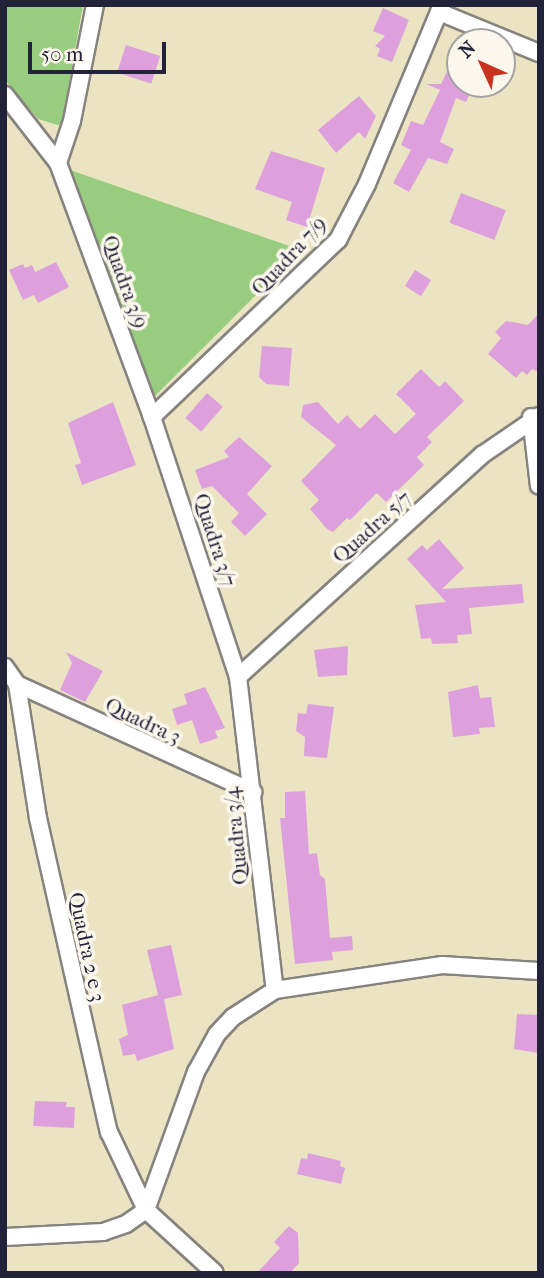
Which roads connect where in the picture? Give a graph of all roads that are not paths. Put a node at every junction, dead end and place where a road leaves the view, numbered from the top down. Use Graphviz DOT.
graph roads {
  1 [pos="94,5"];
  2 [pos="440,8"];
  3 [pos="539,53"];
  4 [pos="5,95"];
  5 [pos="58,163"];
  6 [pos="152,417"];
  7 [pos="535,417"];
  8 [pos="539,486"];
  9 [pos="5,667"];
  10 [pos="238,677"];
  11 [pos="17,684"];
  12 [pos="253,792"];
  13 [pos="539,971"];
  14 [pos="275,990"];
  15 [pos="146,1210"];
  16 [pos="5,1237"];
  17 [pos="215,1273"];
  1 -- 5 [label="street"];
  2 -- 3 [label="street"];
  2 -- 6 [label="street, Quadra 7/9"];
  4 -- 5 [label="street, Quadra 3/9"];
  5 -- 6 [label="street, Quadra 3/9"];
  6 -- 10 [label="street, Quadra 3/7"];
  7 -- 8 [label="street"];
  7 -- 10 [label="street, Quadra 5/7"];
  9 -- 11 [label="street"];
  10 -- 12 [label="street, Quadra 3/4"];
  11 -- 12 [label="street, Quadra 3"];
  11 -- 15 [label="street, Quadra 2 e 3"];
  12 -- 14 [label="street, Quadra 3/4"];
  13 -- 14 [label="street"];
  14 -- 15 [label="street"];
  15 -- 16 [label="street"];
  15 -- 17 [label="street"];
}
